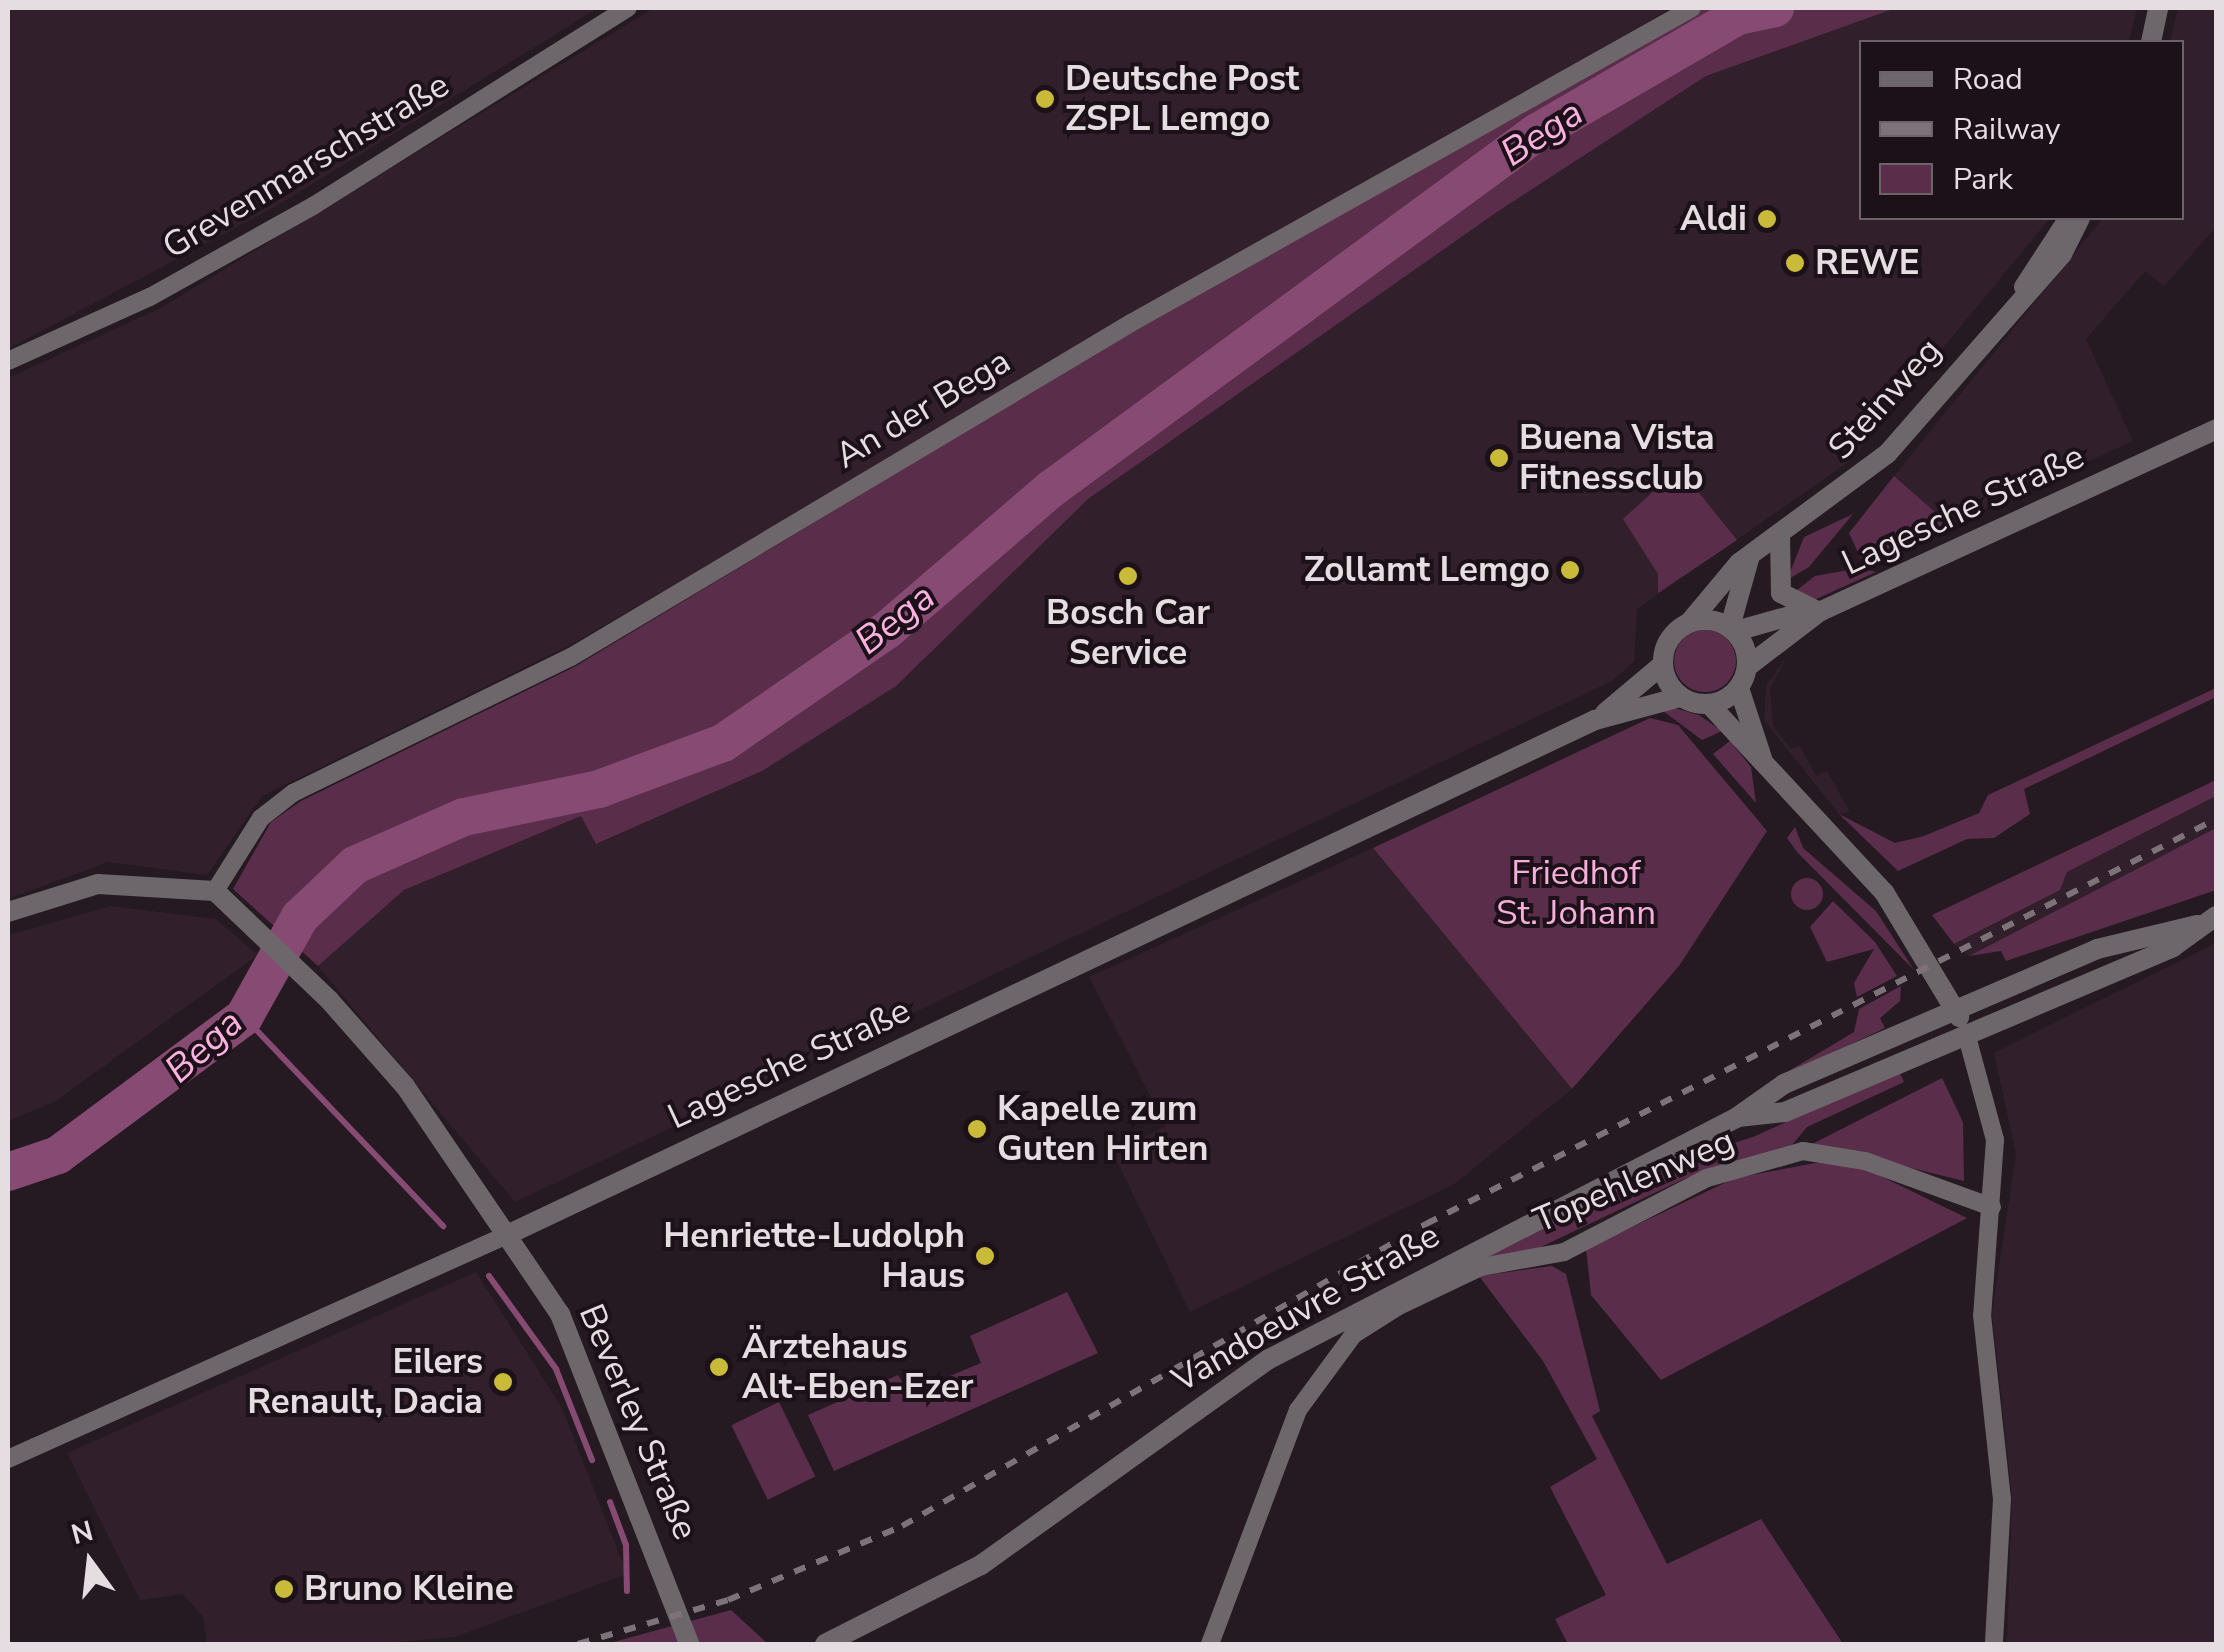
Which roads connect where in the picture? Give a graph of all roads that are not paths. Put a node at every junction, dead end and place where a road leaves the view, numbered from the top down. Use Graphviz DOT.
graph roads {
  1 [pos="628,8"];
  2 [pos="1692,8"];
  3 [pos="2158,8"];
  4 [pos="2151,40"];
  5 [pos="2067,220"];
  6 [pos="2079,220"];
  7 [pos="2023,289"];
  8 [pos="8,361"];
  9 [pos="2216,429"];
  10 [pos="1780,535"];
  11 [pos="1752,553"];
  12 [pos="1812,612"];
  13 [pos="1689,623"];
  14 [pos="1733,629"];
  15 [pos="1662,665"];
  16 [pos="1747,667"];
  17 [pos="1738,688"];
  18 [pos="1680,697"];
  19 [pos="1709,704"];
  20 [pos="1595,720"];
  21 [pos="1764,764"];
  22 [pos="215,891"];
  23 [pos="8,912"];
  24 [pos="2216,916"];
  25 [pos="2196,925"];
  26 [pos="1955,1007"];
  27 [pos="1966,1033"];
  28 [pos="1736,1118"];
  29 [pos="1992,1207"];
  30 [pos="507,1236"];
  31 [pos="8,1460"];
  32 [pos="689,1644"];
  33 [pos="825,1644"];
  34 [pos="1210,1644"];
  35 [pos="1994,1644"];
  1 -- 8 [label="street, Grevenmarschstraße"];
  2 -- 22 [label="street, An der Bega"];
  3 -- 4 [label="street"];
  5 -- 7 [label="street, Steinweg"];
  6 -- 7 [label="street, Steinweg"];
  7 -- 10 [label="street, Steinweg"];
  9 -- 12 [label="street, Lagesche Straße"];
  10 -- 11 [label="street, Steinweg"];
  10 -- 12 [label="street"];
  11 -- 13 [label="street, Steinweg"];
  11 -- 14 [label="street"];
  12 -- 14 [label="street, Lagesche Straße"];
  12 -- 16 [label="street, Lagesche Straße"];
  13 -- 14 [label="street"];
  13 -- 15 [label="street"];
  14 -- 16 [label="street"];
  15 -- 18 [label="street"];
  15 -- 20 [label="street, Lagesche Straße"];
  16 -- 17 [label="street"];
  17 -- 19 [label="street"];
  17 -- 21 [label="street"];
  18 -- 19 [label="street"];
  18 -- 20 [label="street, Lagesche Straße"];
  19 -- 21 [label="street"];
  20 -- 30 [label="street, Lagesche Straße"];
  21 -- 26 [label="street"];
  22 -- 23 [label="street"];
  22 -- 30 [label="street, Beverley Straße"];
  24 -- 25 [label="street"];
  25 -- 26 [label="street, Vandoeuvre Straße"];
  25 -- 27 [label="street, Vandoeuvre Straße"];
  26 -- 27 [label="street"];
  26 -- 28 [label="street, Vandoeuvre Straße"];
  27 -- 28 [label="street, Vandoeuvre Straße"];
  27 -- 29 [label="street"];
  28 -- 33 [label="street, Vandoeuvre Straße"];
  29 -- 34 [label="street, Topehlenweg"];
  29 -- 35 [label="street"];
  30 -- 31 [label="street, Lagesche Straße"];
  30 -- 32 [label="street, Beverley Straße"];
}
